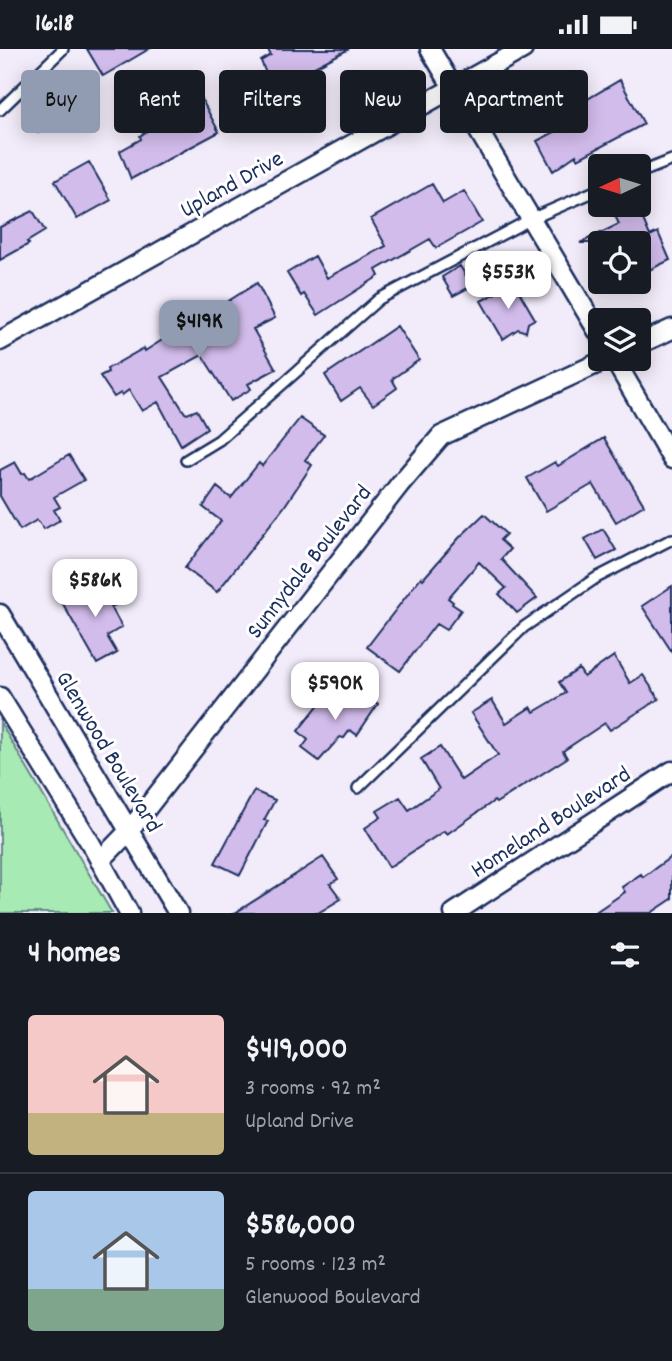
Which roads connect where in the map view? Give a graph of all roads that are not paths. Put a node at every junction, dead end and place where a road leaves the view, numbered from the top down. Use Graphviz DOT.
graph roads {
  1 [pos="63,49"];
  2 [pos="430,49"];
  3 [pos="523,49"];
  4 [pos="442,70"];
  5 [pos="486,70"];
  6 [pos="440,96"];
  7 [pos="0,110"];
  8 [pos="479,133"];
  9 [pos="672,160"];
  10 [pos="651,168"];
  11 [pos="588,194"];
  12 [pos="531,219"];
  13 [pos="588,315"];
  14 [pos="672,329"];
  15 [pos="651,339"];
  16 [pos="0,341"];
  17 [pos="588,368"];
  18 [pos="621,371"];
  19 [pos="672,459"];
  20 [pos="186,460"];
  21 [pos="672,539"];
  22 [pos="0,614"];
  23 [pos="0,697"];
  24 [pos="672,771"];
  25 [pos="358,789"];
  26 [pos="129,831"];
  27 [pos="100,861"];
  28 [pos="129,913"];
  29 [pos="178,913"];
  30 [pos="454,913"];
  1 -- 7 [label="lane"];
  2 -- 4 [label="street"];
  3 -- 5 [label="street, Upland Drive"];
  6 -- 16 [label="street, Upland Drive"];
  8 -- 12 [label="street"];
  9 -- 10 [label="lane"];
  11 -- 12 [label="lane"];
  12 -- 13 [label="street"];
  12 -- 20 [label="lane"];
  14 -- 15 [label="street"];
  17 -- 26 [label="street, Sunnydale Boulevard"];
  18 -- 19 [label="street"];
  21 -- 25 [label="lane"];
  22 -- 26 [label="street, Glenwood Boulevard"];
  23 -- 27 [label="street"];
  24 -- 30 [label="street, Homeland Boulevard"];
  26 -- 27 [label="street, Sunnydale Boulevard"];
  26 -- 29 [label="street, Glenwood Boulevard"];
  27 -- 28 [label="street"];
}
